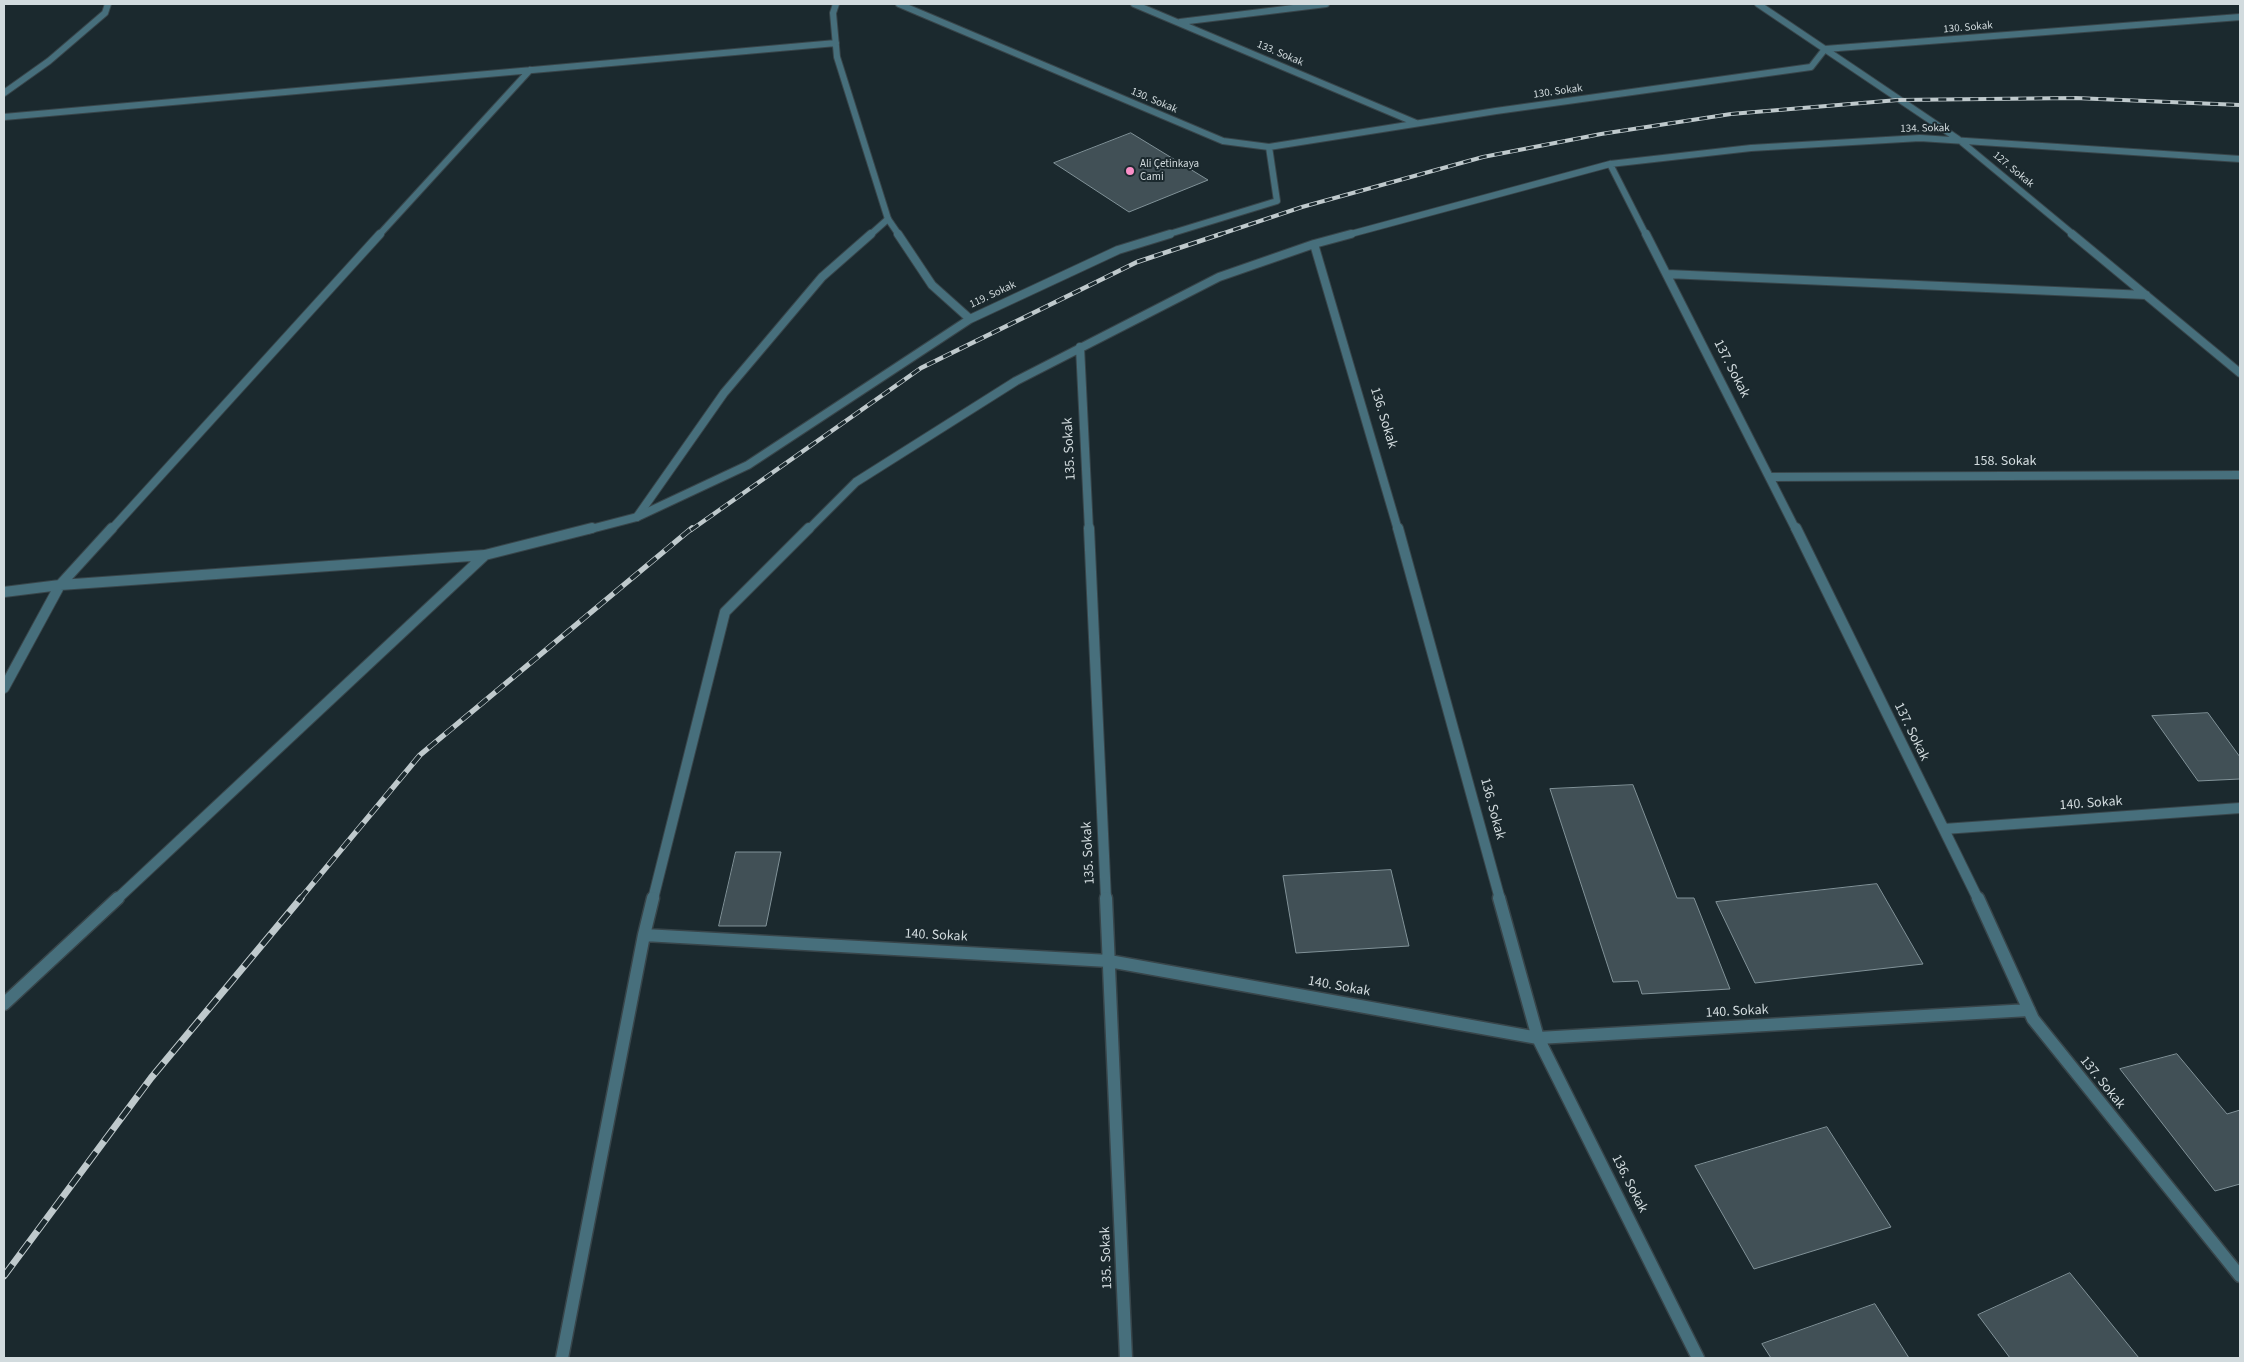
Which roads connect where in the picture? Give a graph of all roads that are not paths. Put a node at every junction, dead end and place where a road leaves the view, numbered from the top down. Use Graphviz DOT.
graph roads {
  1 [pos="108,4"];
  2 [pos="836,4"];
  3 [pos="899,4"];
  4 [pos="1134,4"];
  5 [pos="1326,4"];
  6 [pos="1758,4"];
  7 [pos="2240,17"];
  8 [pos="1179,22"];
  9 [pos="836,43"];
  10 [pos="1825,49"];
  11 [pos="530,70"];
  12 [pos="4,93"];
  13 [pos="4,117"];
  14 [pos="1417,124"];
  15 [pos="1958,139"];
  16 [pos="1269,147"];
  17 [pos="2240,159"];
  18 [pos="1610,164"];
  19 [pos="888,219"];
  20 [pos="1314,244"];
  21 [pos="1667,274"];
  22 [pos="2146,295"];
  23 [pos="970,319"];
  24 [pos="1080,347"];
  25 [pos="2240,373"];
  26 [pos="2240,475"];
  27 [pos="1771,477"];
  28 [pos="637,517"];
  29 [pos="485,555"];
  30 [pos="60,585"];
  31 [pos="4,592"];
  32 [pos="4,688"];
  33 [pos="2240,808"];
  34 [pos="1944,829"];
  35 [pos="644,935"];
  36 [pos="1110,961"];
  37 [pos="4,1004"];
  38 [pos="2029,1010"];
  39 [pos="1538,1038"];
  40 [pos="2240,1276"];
  41 [pos="562,1358"];
  42 [pos="1126,1358"];
  43 [pos="1698,1358"];
  1 -- 12 [label="street"];
  2 -- 9 [label="street, 119. Sokak"];
  3 -- 16 [label="street, 130. Sokak"];
  4 -- 8 [label="street, 133. Sokak"];
  5 -- 8 [label="street"];
  6 -- 10 [label="street, 127. Sokak"];
  7 -- 10 [label="street, 130. Sokak"];
  8 -- 14 [label="street, 133. Sokak"];
  9 -- 11 [label="street"];
  9 -- 19 [label="street, 119. Sokak"];
  10 -- 14 [label="street, 130. Sokak"];
  10 -- 15 [label="street, 127. Sokak"];
  11 -- 13 [label="street"];
  11 -- 30 [label="street"];
  14 -- 16 [label="street, 130. Sokak"];
  15 -- 17 [label="street, 134. Sokak"];
  15 -- 18 [label="street, 134. Sokak"];
  15 -- 22 [label="street, 127. Sokak"];
  16 -- 23 [label="street, 119. Sokak"];
  18 -- 20 [label="street, 134. Sokak"];
  18 -- 21 [label="street, 137. Sokak"];
  19 -- 23 [label="street, 119. Sokak"];
  19 -- 28 [label="street"];
  20 -- 24 [label="street, 134. Sokak"];
  20 -- 39 [label="street, 136. Sokak"];
  21 -- 22 [label="street"];
  21 -- 27 [label="street, 137. Sokak"];
  22 -- 25 [label="street, 127. Sokak"];
  23 -- 28 [label="street"];
  24 -- 35 [label="street, 134. Sokak"];
  24 -- 36 [label="street, 135. Sokak"];
  26 -- 27 [label="street, 158. Sokak"];
  27 -- 34 [label="street, 137. Sokak"];
  28 -- 29 [label="street"];
  29 -- 30 [label="street"];
  29 -- 37 [label="street"];
  30 -- 31 [label="street"];
  30 -- 32 [label="street"];
  33 -- 34 [label="street, 140. Sokak"];
  34 -- 38 [label="street, 137. Sokak"];
  35 -- 36 [label="street, 140. Sokak"];
  35 -- 41 [label="street, 134. Sokak"];
  36 -- 39 [label="street, 140. Sokak"];
  36 -- 42 [label="street, 135. Sokak"];
  38 -- 39 [label="street, 140. Sokak"];
  38 -- 40 [label="street, 137. Sokak"];
  39 -- 43 [label="street, 136. Sokak"];
}
